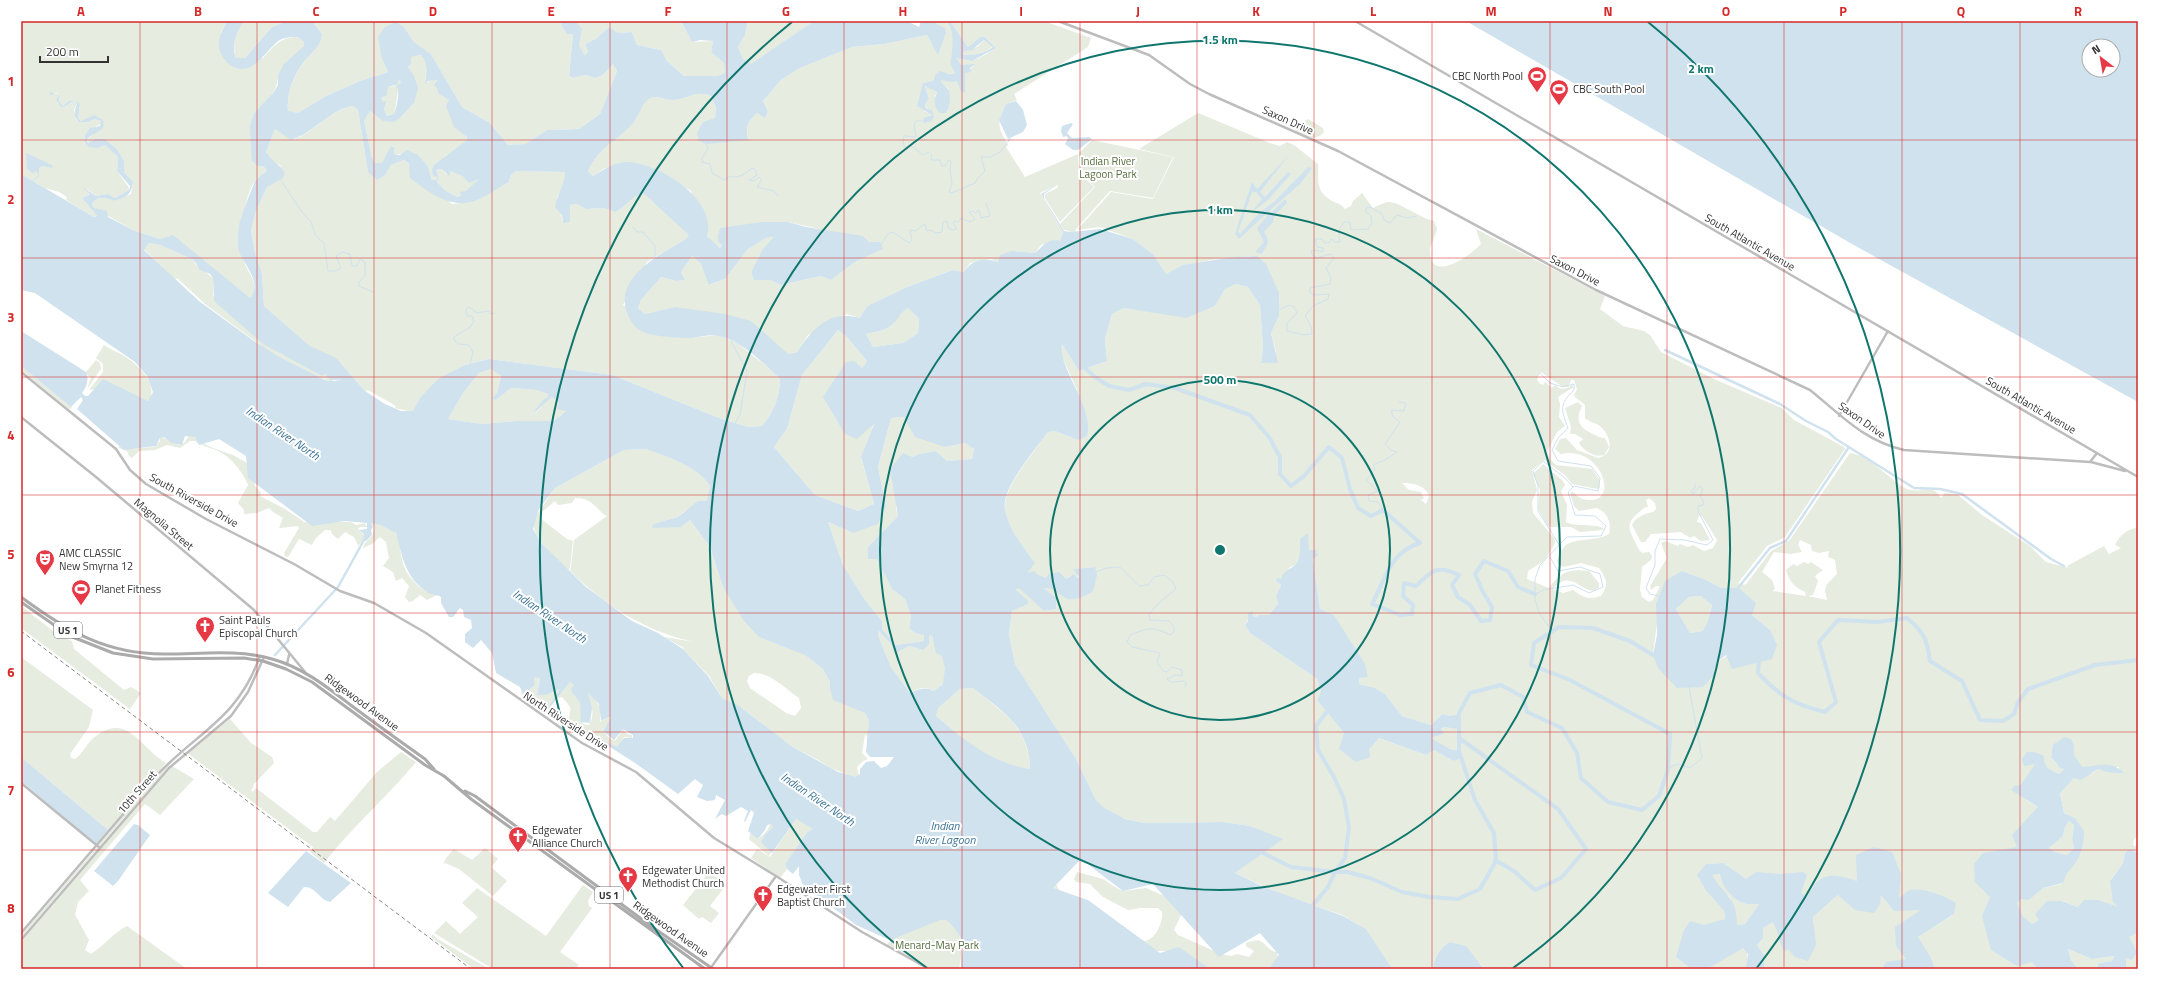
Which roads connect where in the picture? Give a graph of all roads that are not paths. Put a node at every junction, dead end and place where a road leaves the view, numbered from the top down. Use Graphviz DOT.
graph roads {
  1 [pos="1058,21"];
  2 [pos="1355,21"];
  3 [pos="1888,331"];
  4 [pos="21,372"];
  5 [pos="1839,416"];
  6 [pos="21,417"];
  7 [pos="2097,453"];
  8 [pos="2090,462"];
  9 [pos="2128,472"];
  10 [pos="2138,477"];
  11 [pos="339,591"];
  12 [pos="21,597"];
  13 [pos="21,602"];
  14 [pos="288,653"];
  15 [pos="188,654"];
  16 [pos="196,654"];
  17 [pos="262,656"];
  18 [pos="189,658"];
  19 [pos="179,659"];
  20 [pos="258,660"];
  21 [pos="263,661"];
  22 [pos="287,664"];
  23 [pos="306,674"];
  24 [pos="326,693"];
  25 [pos="335,693"];
  26 [pos="332,697"];
  27 [pos="340,697"];
  28 [pos="190,745"];
  29 [pos="192,748"];
  30 [pos="173,758"];
  31 [pos="176,760"];
  32 [pos="435,770"];
  33 [pos="21,782"];
  34 [pos="463,791"];
  35 [pos="96,845"];
  36 [pos="100,848"];
  37 [pos="776,876"];
  38 [pos="635,920"];
  39 [pos="651,926"];
  40 [pos="21,933"];
  41 [pos="21,940"];
  42 [pos="705,969"];
  43 [pos="712,969"];
  44 [pos="929,969"];
  1 -- 5 [label="street, Saxon Drive"];
  2 -- 3 [label="street, South Atlantic Avenue"];
  3 -- 5 [label="street"];
  3 -- 7 [label="street, South Atlantic Avenue"];
  4 -- 11 [label="street, South Riverside Drive"];
  5 -- 8 [label="street, Saxon Drive"];
  6 -- 14 [label="street, Magnolia Street"];
  7 -- 8 [label="street"];
  7 -- 9 [label="street, South Atlantic Avenue"];
  8 -- 9 [label="street, Saxon Drive"];
  9 -- 10 [label="street, South Atlantic Avenue"];
  11 -- 37 [label="street, North Riverside Drive"];
  12 -- 15 [label="main road, US 1"];
  13 -- 19 [label="main road, US 1"];
  14 -- 22 [label="street"];
  14 -- 23 [label="street, Magnolia Street"];
  15 -- 16 [label="main road, US 1"];
  15 -- 19 [label="main road"];
  16 -- 17 [label="main road, US 1"];
  16 -- 18 [label="main road"];
  17 -- 20 [label="street, 10th Street"];
  17 -- 21 [label="street, 10th Street"];
  17 -- 22 [label="main road, Ridgewood Avenue / US 1"];
  18 -- 19 [label="main road, US 1"];
  18 -- 20 [label="main road, US 1"];
  20 -- 21 [label="main road, US 1"];
  20 -- 28 [label="street, 10th Street"];
  21 -- 24 [label="main road, Ridgewood Avenue / US 1"];
  21 -- 29 [label="street, 10th Street"];
  22 -- 23 [label="main road, Ridgewood Avenue / US 1"];
  23 -- 25 [label="main road, Ridgewood Avenue / US 1"];
  24 -- 25 [label="main road"];
  24 -- 26 [label="main road, Ridgewood Avenue / US 1"];
  25 -- 27 [label="main road, Ridgewood Avenue / US 1"];
  26 -- 27 [label="main road"];
  26 -- 32 [label="main road, Ridgewood Avenue / US 1"];
  27 -- 32 [label="main road, Ridgewood Avenue / US 1"];
  28 -- 29 [label="street"];
  28 -- 30 [label="street, 10th Street"];
  29 -- 31 [label="street, 10th Street"];
  30 -- 31 [label="street"];
  30 -- 35 [label="street, 10th Street"];
  31 -- 36 [label="street, 10th Street"];
  32 -- 34 [label="main road, Ridgewood Avenue / US 1"];
  33 -- 35 [label="street"];
  34 -- 38 [label="main road, Ridgewood Avenue / US 1"];
  34 -- 39 [label="main road, Ridgewood Avenue / US 1"];
  35 -- 36 [label="street"];
  35 -- 40 [label="street, 10th Street"];
  36 -- 41 [label="street, 10th Street"];
  37 -- 43 [label="street"];
  37 -- 44 [label="street"];
  38 -- 39 [label="main road"];
  38 -- 42 [label="main road, Ridgewood Avenue / US 1"];
  39 -- 43 [label="main road, Ridgewood Avenue / US 1"];
}
